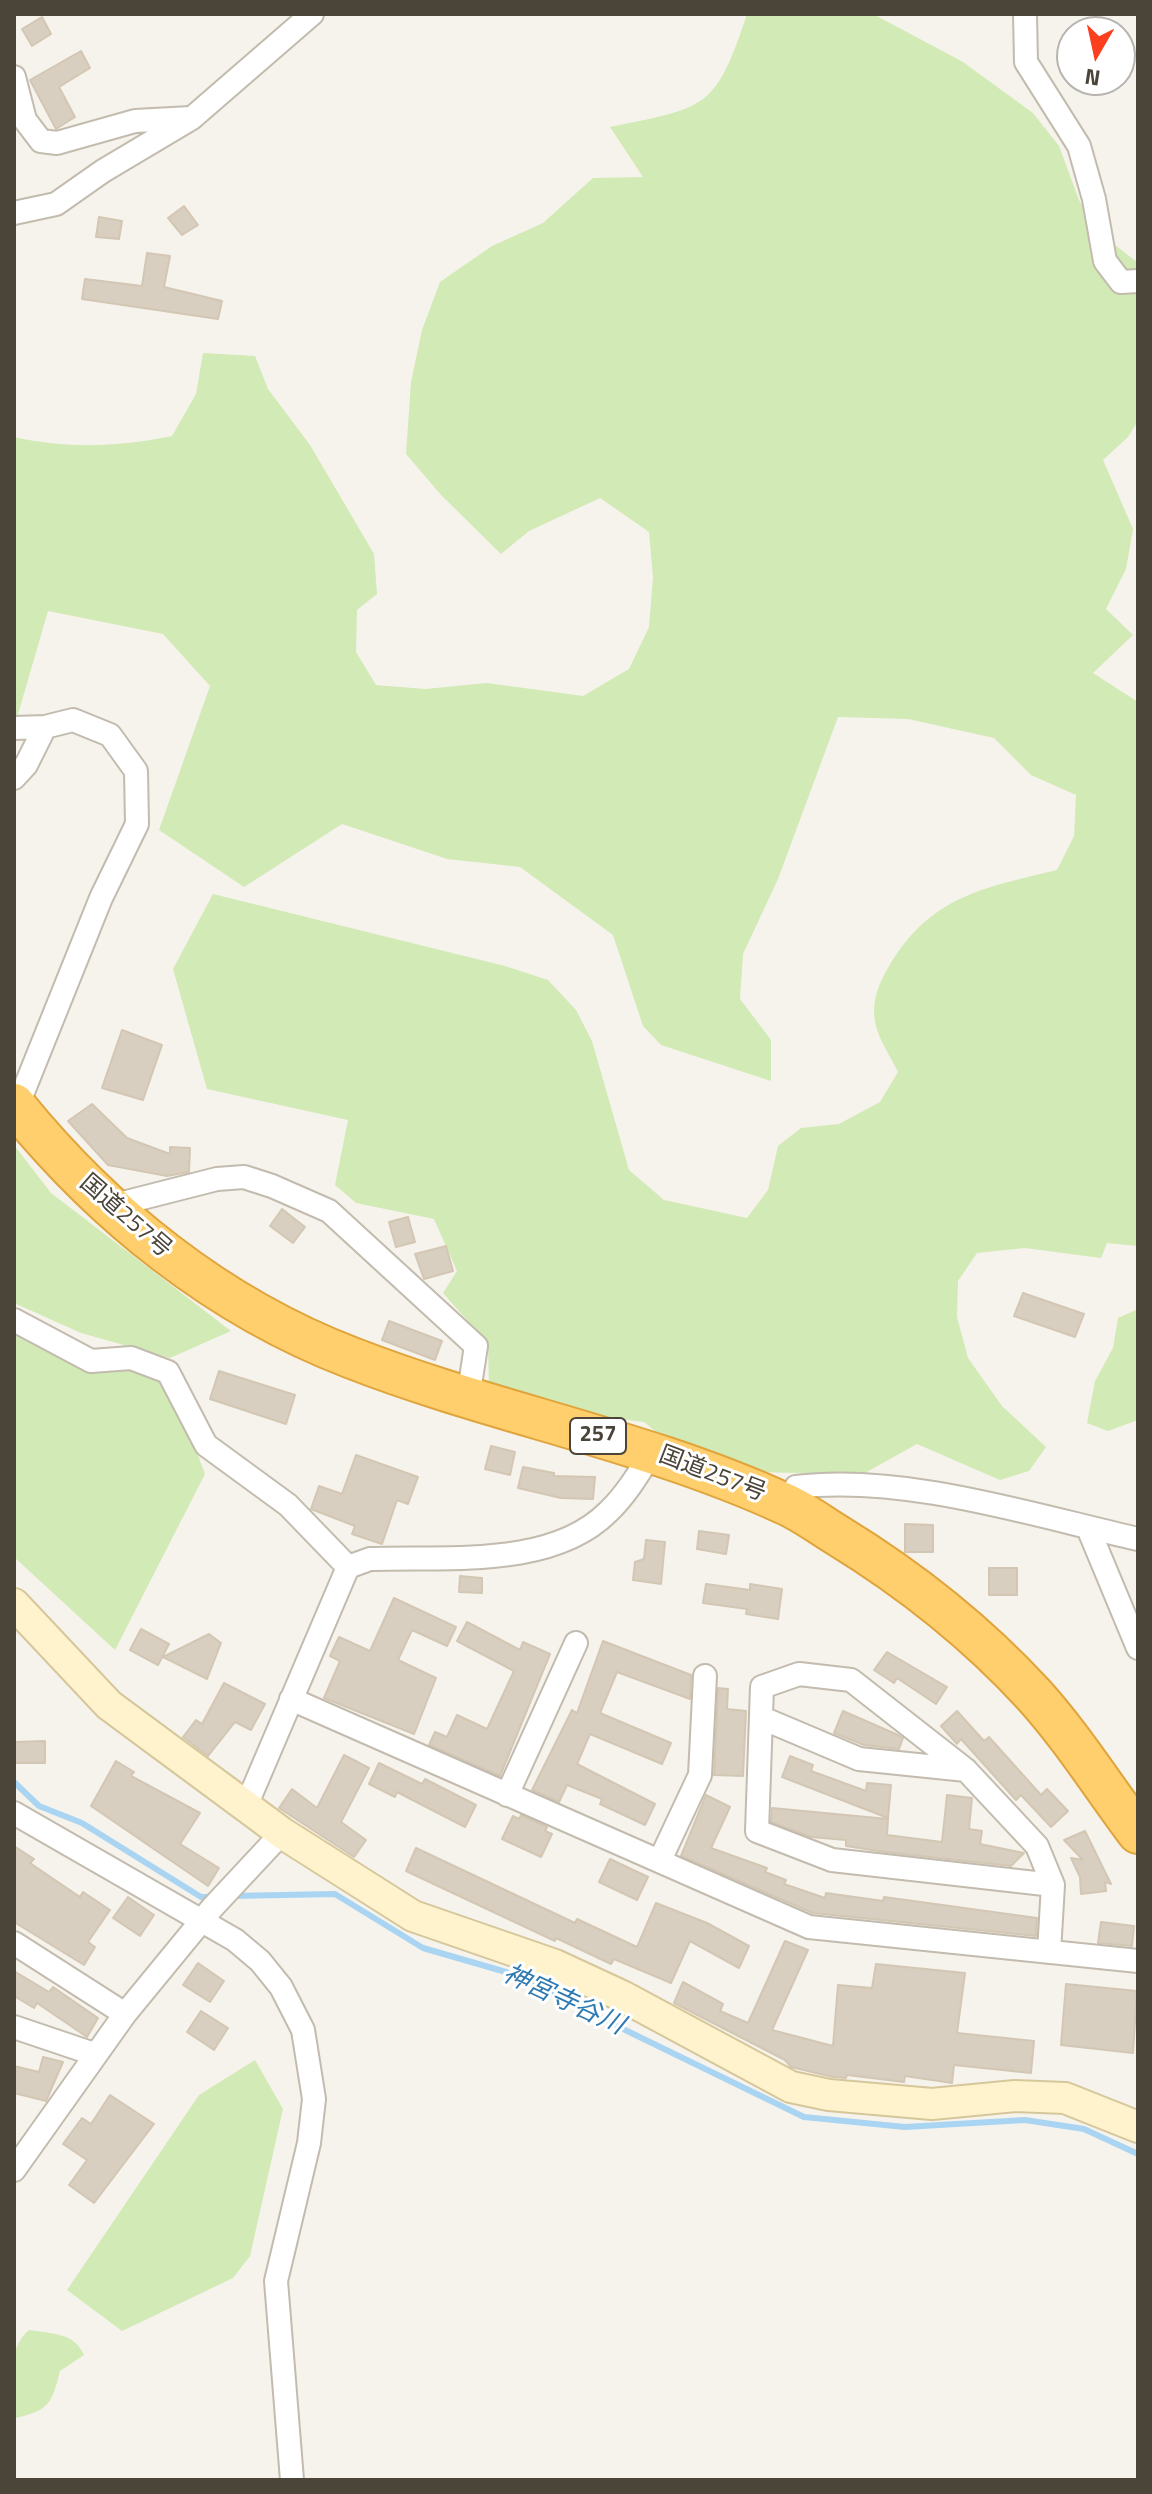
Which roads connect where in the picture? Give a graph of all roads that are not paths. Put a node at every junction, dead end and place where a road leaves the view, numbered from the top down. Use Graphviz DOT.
graph roads {
  1 [pos="312,14"];
  2 [pos="1025,14"];
  3 [pos="14,77"];
  4 [pos="192,118"];
  5 [pos="14,213"];
  6 [pos="1138,281"];
  7 [pos="45,727"];
  8 [pos="14,728"];
  9 [pos="14,778"];
  10 [pos="15,1105"];
  11 [pos="107,1207"];
  12 [pos="14,1320"];
  13 [pos="468,1398"];
  14 [pos="652,1452"];
  15 [pos="786,1504"];
  16 [pos="1088,1528"];
  17 [pos="1138,1539"];
  18 [pos="348,1567"];
  19 [pos="14,1604"];
  20 [pos="576,1643"];
  21 [pos="1138,1648"];
  22 [pos="705,1676"];
  23 [pos="291,1699"];
  24 [pos="762,1718"];
  25 [pos="966,1770"];
  26 [pos="507,1795"];
  27 [pos="246,1806"];
  28 [pos="14,1813"];
  29 [pos="282,1833"];
  30 [pos="1138,1833"];
  31 [pos="660,1860"];
  32 [pos="1053,1885"];
  33 [pos="206,1915"];
  34 [pos="14,1943"];
  35 [pos="1049,1952"];
  36 [pos="1138,1961"];
  37 [pos="125,2014"];
  38 [pos="14,2027"];
  39 [pos="94,2054"];
  40 [pos="1138,2127"];
  41 [pos="16,2165"];
  42 [pos="292,2480"];
  1 -- 4 [label="street"];
  2 -- 6 [label="street"];
  3 -- 4 [label="street"];
  4 -- 5 [label="street"];
  7 -- 8 [label="street"];
  7 -- 9 [label="street"];
  7 -- 10 [label="street"];
  10 -- 11 [label="highway, 国道257号 / 257"];
  11 -- 13 [label="highway, 国道257号 / 257"];
  11 -- 13 [label="street"];
  12 -- 18 [label="street"];
  13 -- 14 [label="highway, 国道257号 / 257"];
  14 -- 15 [label="highway, 国道257号 / 257"];
  14 -- 18 [label="street"];
  15 -- 16 [label="street"];
  15 -- 30 [label="highway, 国道257号 / 257"];
  16 -- 17 [label="street"];
  16 -- 21 [label="street"];
  18 -- 23 [label="street"];
  19 -- 27 [label="street"];
  20 -- 26 [label="street"];
  22 -- 31 [label="street"];
  23 -- 26 [label="street"];
  23 -- 27 [label="street"];
  24 -- 25 [label="street"];
  24 -- 25 [label="street"];
  24 -- 32 [label="street"];
  25 -- 32 [label="street"];
  26 -- 31 [label="street"];
  27 -- 29 [label="street"];
  28 -- 33 [label="street"];
  29 -- 33 [label="street"];
  29 -- 40 [label="street"];
  31 -- 35 [label="street"];
  32 -- 35 [label="street"];
  33 -- 37 [label="street"];
  33 -- 42 [label="street"];
  34 -- 37 [label="street"];
  35 -- 36 [label="street"];
  37 -- 39 [label="street"];
  38 -- 39 [label="street"];
  39 -- 41 [label="street"];
}
